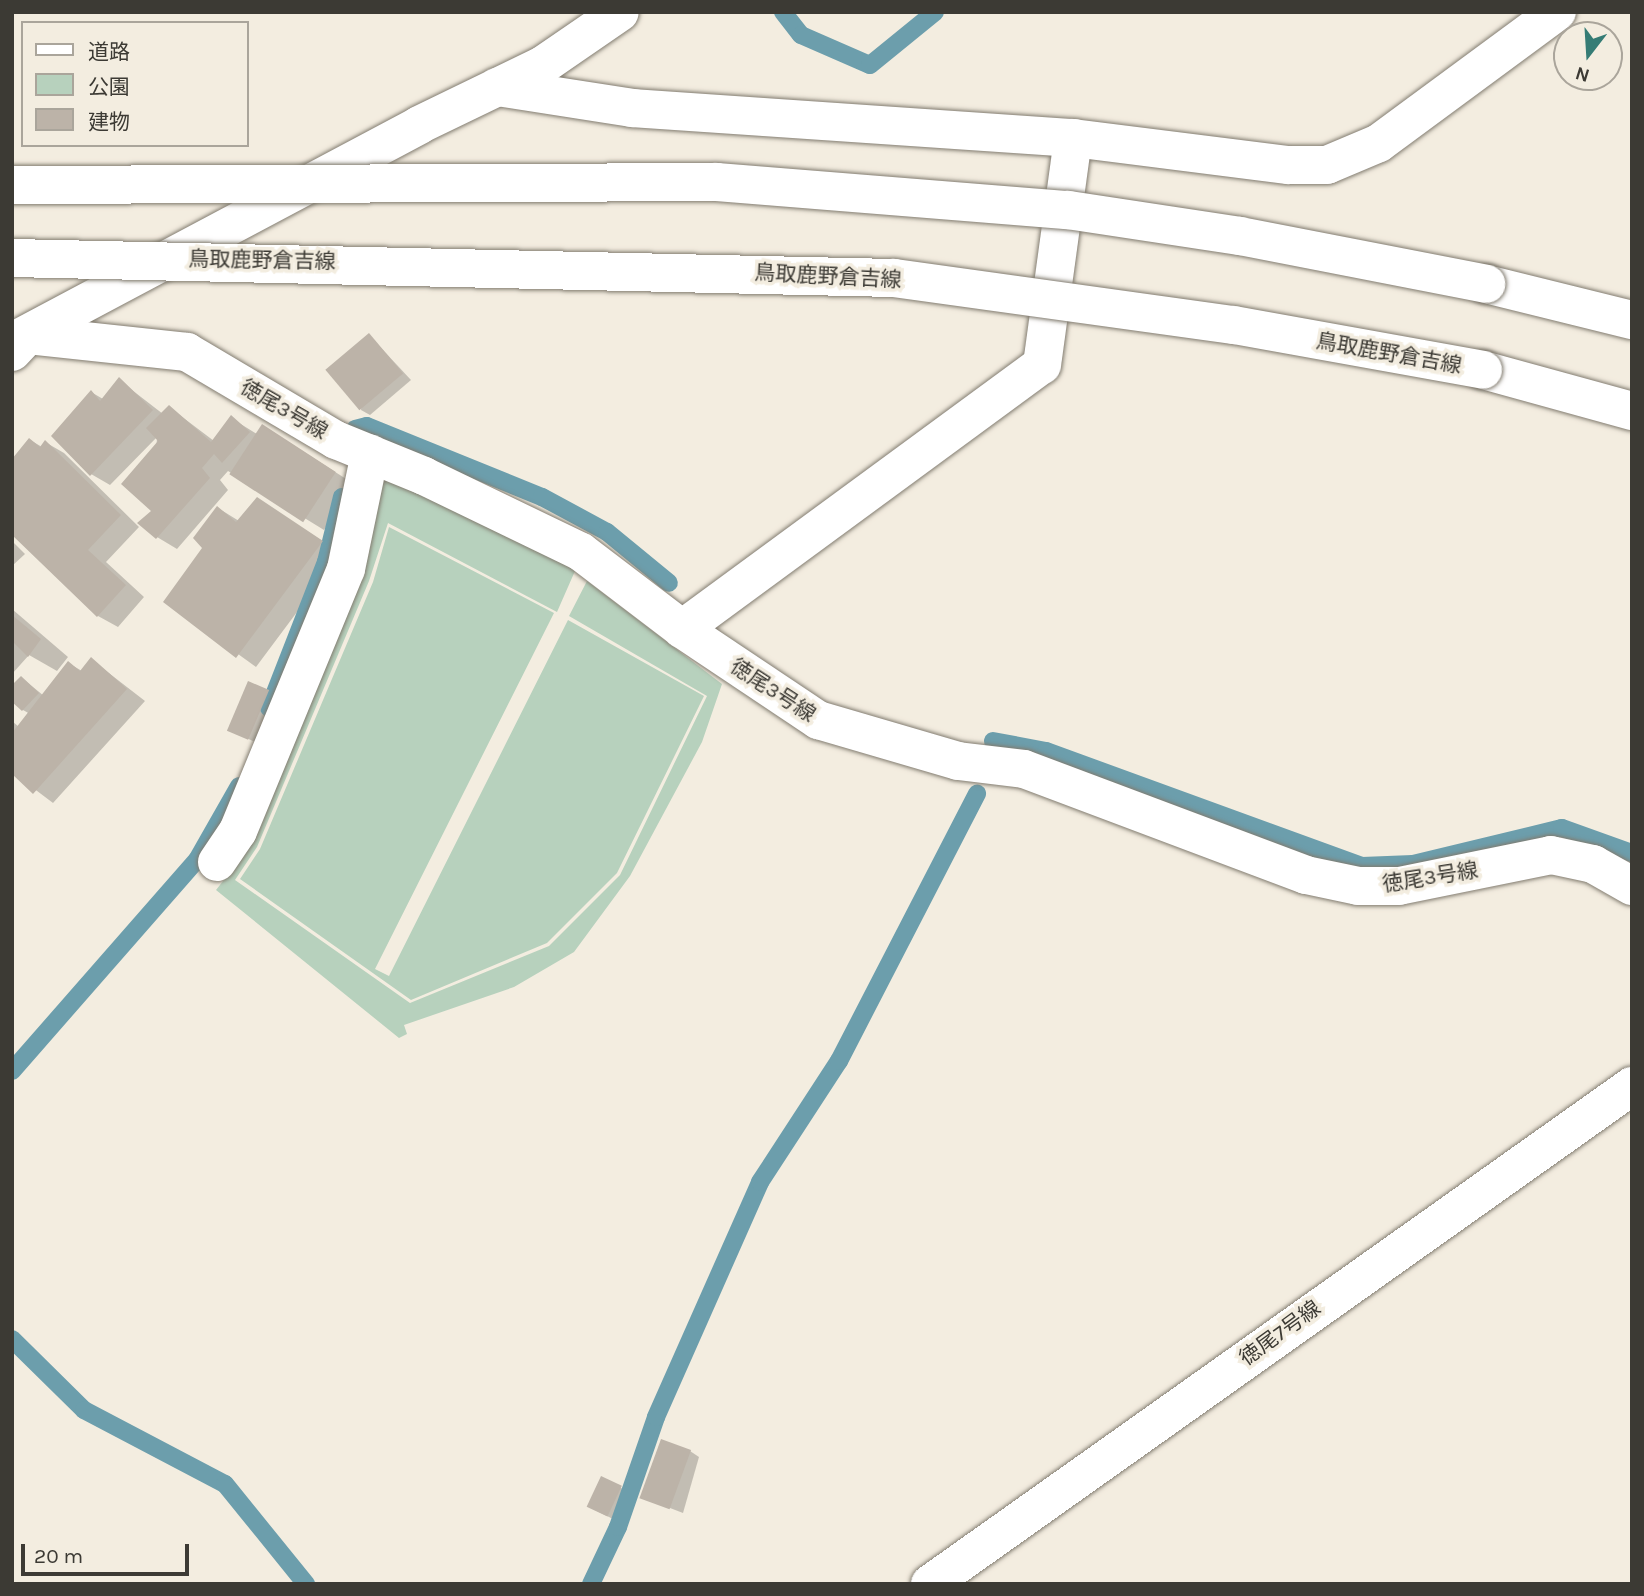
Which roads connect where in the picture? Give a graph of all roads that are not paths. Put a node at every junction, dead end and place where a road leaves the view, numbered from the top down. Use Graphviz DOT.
graph roads {
  1 [pos="620,12"];
  2 [pos="1557,12"];
  3 [pos="497,88"];
  4 [pos="1073,138"];
  5 [pos="12,185"];
  6 [pos="12,258"];
  7 [pos="1632,320"];
  8 [pos="18,342"];
  9 [pos="1632,411"];
  10 [pos="370,453"];
  11 [pos="682,629"];
  12 [pos="217,862"];
  13 [pos="1632,886"];
  14 [pos="1632,1086"];
  15 [pos="930,1584"];
  1 -- 3 [label="street"];
  2 -- 4 [label="street"];
  3 -- 4 [label="street"];
  3 -- 8 [label="street"];
  4 -- 11 [label="street"];
  5 -- 7 [label="street, bridge"];
  6 -- 9 [label="street, 鳥取鹿野倉吉線, bridge"];
  8 -- 10 [label="street, 徳尾3号線"];
  10 -- 11 [label="street, 徳尾3号線"];
  10 -- 12 [label="street"];
  11 -- 13 [label="street, 徳尾3号線"];
  14 -- 15 [label="street, 徳尾7号線"];
}
